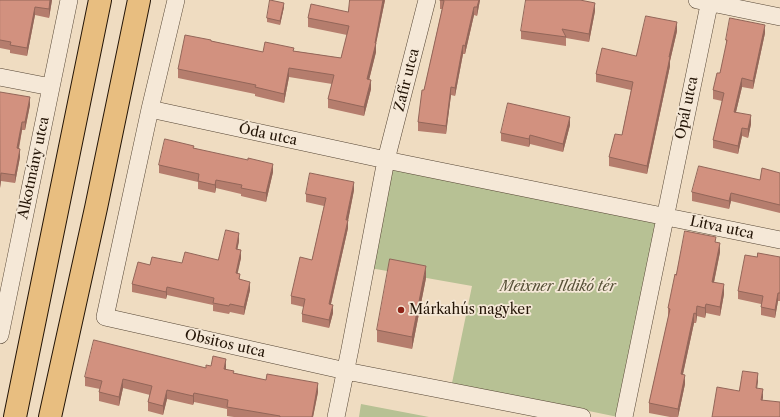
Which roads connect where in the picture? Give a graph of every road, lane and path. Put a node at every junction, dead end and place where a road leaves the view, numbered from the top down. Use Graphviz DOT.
graph roads {
  1 [pos="69,0"];
  2 [pos="100,0"];
  3 [pos="139,0"];
  4 [pos="176,0"];
  5 [pos="427,0"];
  6 [pos="706,1"];
  7 [pos="780,17"];
  8 [pos="0,77"];
  9 [pos="51,87"];
  10 [pos="150,110"];
  11 [pos="386,160"];
  12 [pos="665,216"];
  13 [pos="780,240"];
  14 [pos="3,306"];
  15 [pos="0,335"];
  16 [pos="346,371"];
  17 [pos="15,417"];
  18 [pos="50,417"];
  19 [pos="336,417"];
  20 [pos="582,417"];
  21 [pos="624,417"];
  1 -- 9 [label="street, Alkotmány utca"];
  2 -- 17 [label="main road"];
  3 -- 18 [label="main road"];
  4 -- 10 [label="street"];
  5 -- 11 [label="street, Zafír utca"];
  6 -- 7 [label="street"];
  6 -- 12 [label="street, Opál utca"];
  8 -- 9 [label="street"];
  9 -- 14 [label="street, Alkotmány utca"];
  10 -- 11 [label="street, Óda utca"];
  10 -- 16 [label="street, Obsitos utca"];
  11 -- 12 [label="street"];
  11 -- 16 [label="street"];
  12 -- 13 [label="street, Litva utca"];
  12 -- 21 [label="street"];
  14 -- 15 [label="street, Alkotmány utca"];
  16 -- 19 [label="street"];
  16 -- 20 [label="street"];
}
